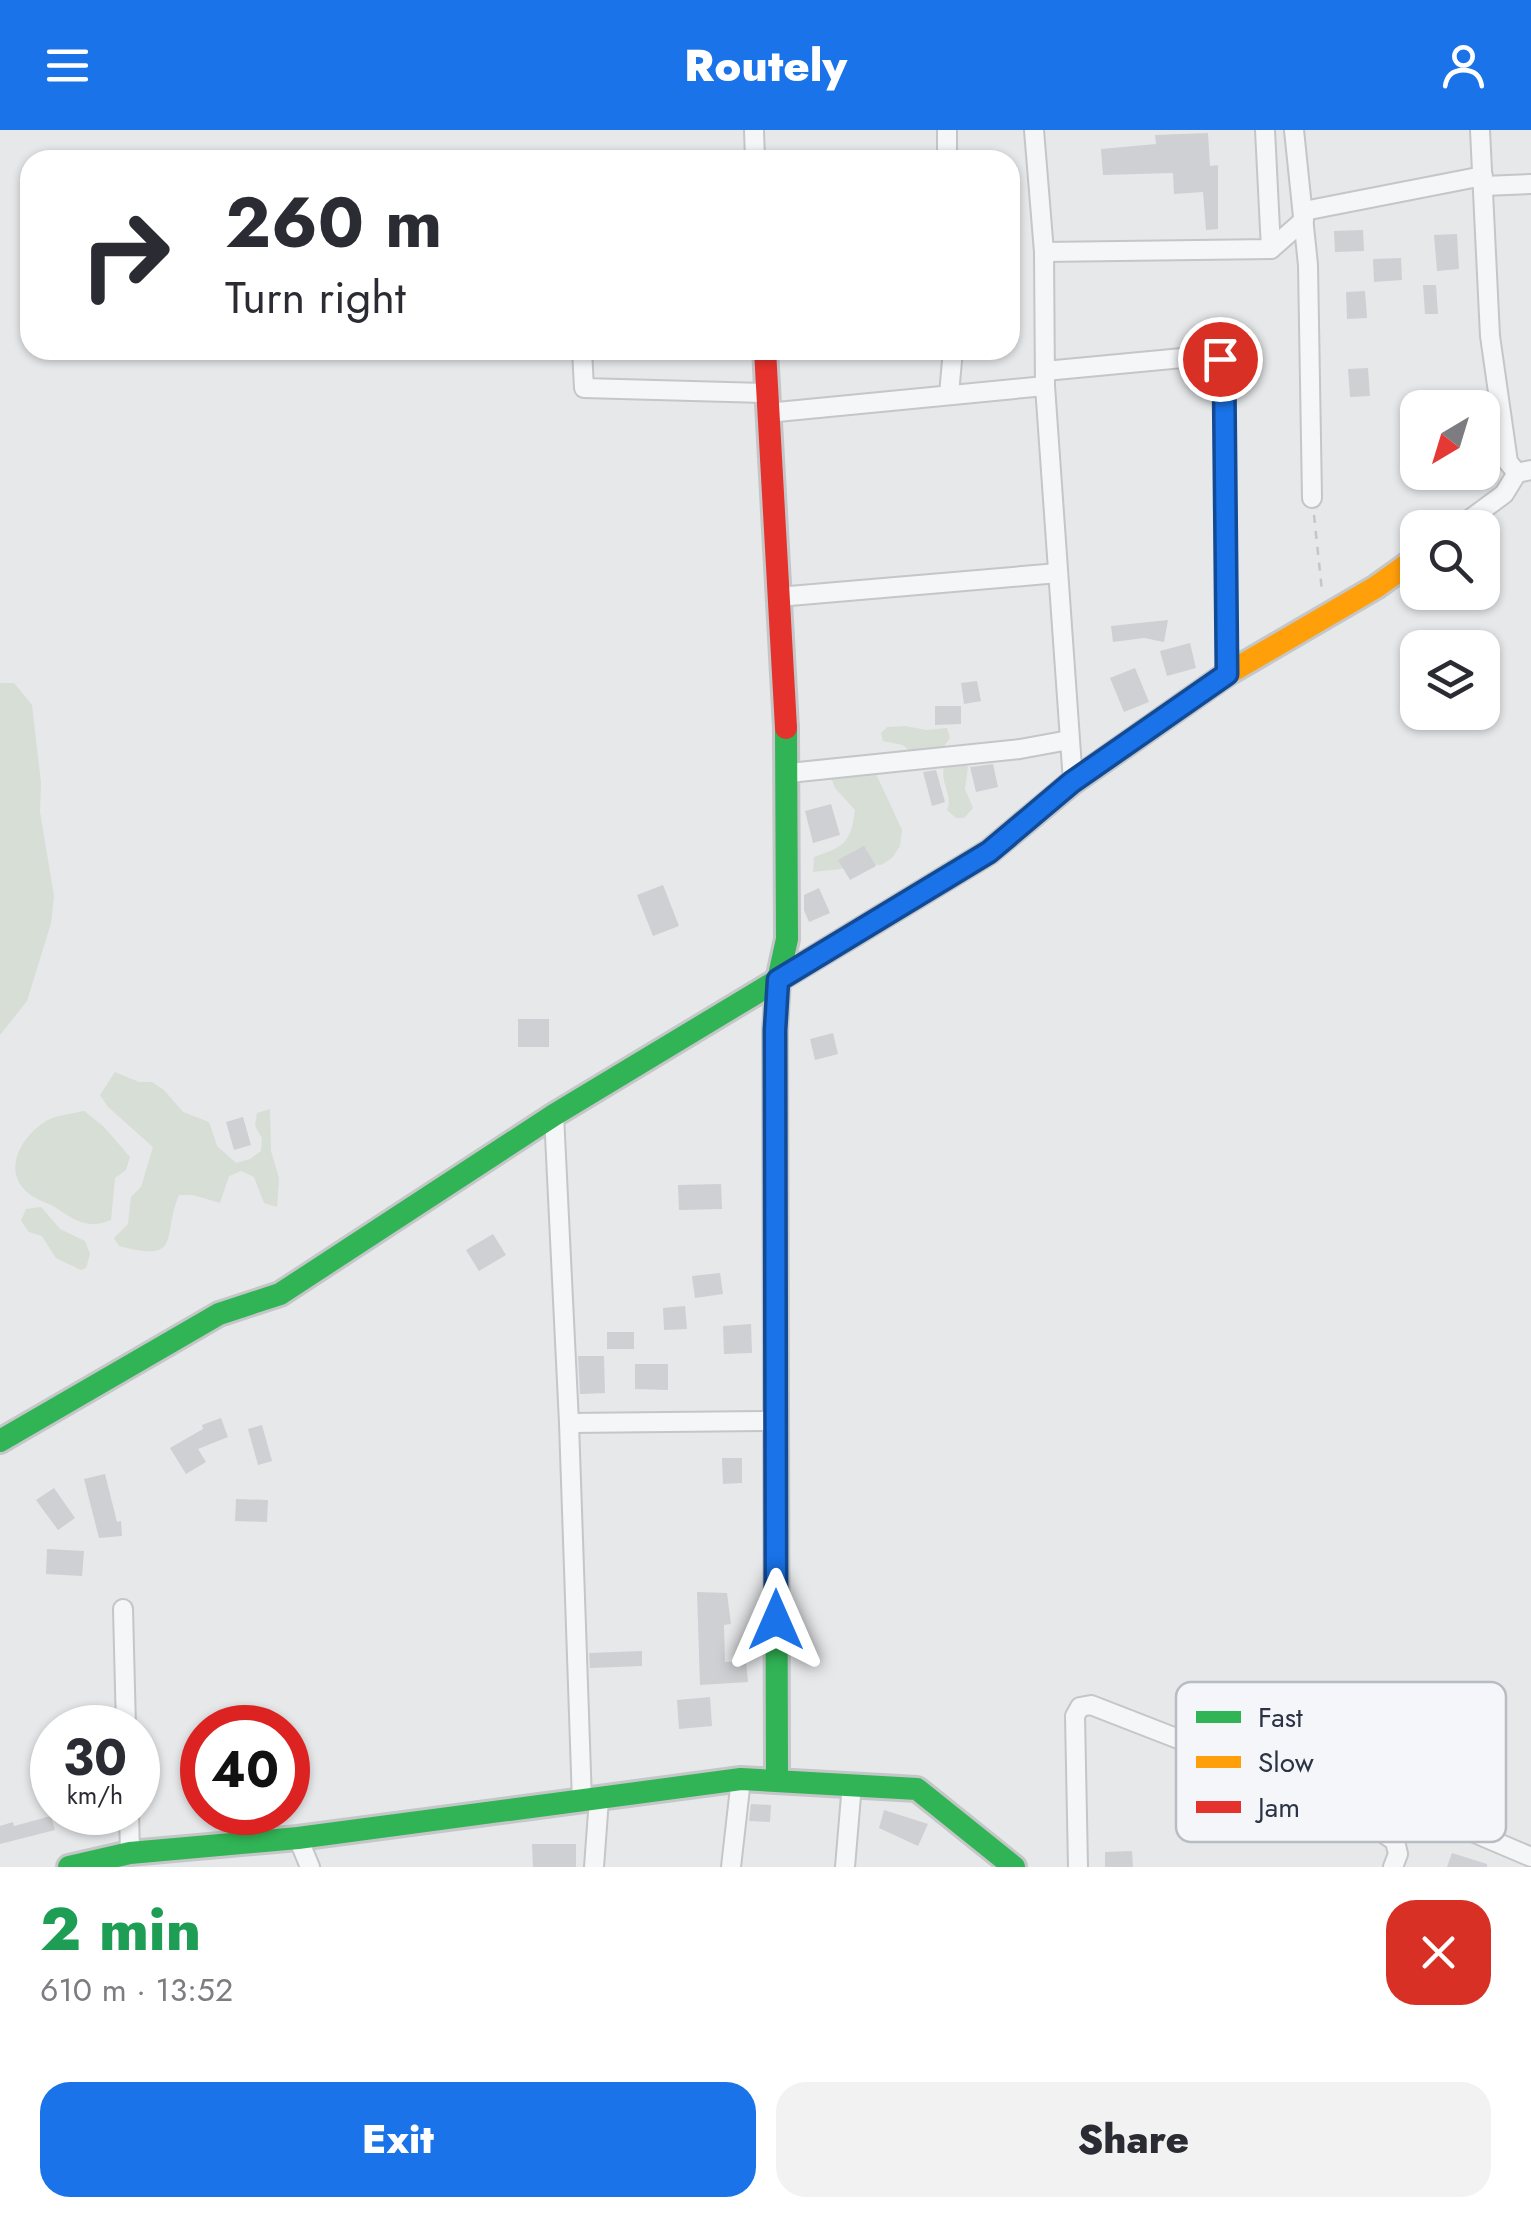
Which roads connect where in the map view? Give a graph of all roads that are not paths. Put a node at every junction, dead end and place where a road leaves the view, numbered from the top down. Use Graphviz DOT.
graph roads {
  1 [pos="1034,130"];
  2 [pos="1265,130"];
  3 [pos="1294,130"];
  4 [pos="1480,130"];
  5 [pos="1484,181"];
  6 [pos="1531,184"];
  7 [pos="1304,216"];
  8 [pos="1272,249"];
  9 [pos="1044,252"];
  10 [pos="583,360"];
  11 [pos="765,360"];
  12 [pos="952,360"];
  13 [pos="1045,379"];
  14 [pos="949,394"];
  15 [pos="767,403"];
  16 [pos="1524,472"];
  17 [pos="1312,498"];
  18 [pos="1482,510"];
  19 [pos="1400,568"];
  20 [pos="1058,573"];
  21 [pos="778,597"];
  22 [pos="1227,674"];
  23 [pos="1069,740"];
  24 [pos="789,773"];
  25 [pos="1072,782"];
  26 [pos="778,980"];
  27 [pos="554,1115"];
  28 [pos="775,1421"];
  29 [pos="569,1423"];
  30 [pos="0,1441"];
  31 [pos="122,1609"];
  32 [pos="125,1705"];
  33 [pos="1176,1738"];
  34 [pos="741,1779"];
  35 [pos="776,1780"];
  36 [pos="852,1784"];
  37 [pos="591,1801"];
  38 [pos="130,1835"];
  39 [pos="298,1838"];
  40 [pos="1395,1842"];
  41 [pos="1496,1842"];
  42 [pos="130,1853"];
  43 [pos="1531,1857"];
  44 [pos="68,1867"];
  45 [pos="310,1867"];
  46 [pos="594,1867"];
  47 [pos="731,1867"];
  48 [pos="845,1867"];
  49 [pos="1014,1867"];
  50 [pos="1078,1867"];
  51 [pos="1393,1867"];
  1 -- 9 [label="street"];
  2 -- 8 [label="street"];
  3 -- 7 [label="street"];
  4 -- 5 [label="street"];
  5 -- 6 [label="street"];
  5 -- 7 [label="street"];
  5 -- 16 [label="street"];
  7 -- 8 [label="street"];
  7 -- 17 [label="street"];
  8 -- 9 [label="street"];
  9 -- 13 [label="street"];
  10 -- 15 [label="street"];
  11 -- 15 [label="street"];
  12 -- 14 [label="street"];
  13 -- 14 [label="street"];
  13 -- 20 [label="street"];
  13 -- 22 [label="street"];
  14 -- 15 [label="street"];
  15 -- 21 [label="street"];
  16 -- 18 [label="street"];
  19 -- 22 [label="street"];
  20 -- 21 [label="street"];
  20 -- 23 [label="street"];
  21 -- 24 [label="street"];
  22 -- 25 [label="street"];
  23 -- 24 [label="street"];
  23 -- 25 [label="street"];
  24 -- 26 [label="street"];
  25 -- 26 [label="street"];
  26 -- 27 [label="street"];
  26 -- 28 [label="street"];
  27 -- 29 [label="street"];
  27 -- 30 [label="street"];
  28 -- 29 [label="street"];
  28 -- 35 [label="street"];
  29 -- 37 [label="street"];
  31 -- 32 [label="street"];
  33 -- 50 [label="street"];
  34 -- 35 [label="street"];
  34 -- 37 [label="street"];
  34 -- 47 [label="street"];
  35 -- 36 [label="street"];
  36 -- 48 [label="street"];
  36 -- 49 [label="street"];
  37 -- 39 [label="street"];
  37 -- 46 [label="street"];
  38 -- 42 [label="street"];
  39 -- 42 [label="street"];
  39 -- 45 [label="street"];
  40 -- 51 [label="street"];
  41 -- 43 [label="street"];
  42 -- 44 [label="street"];
}
